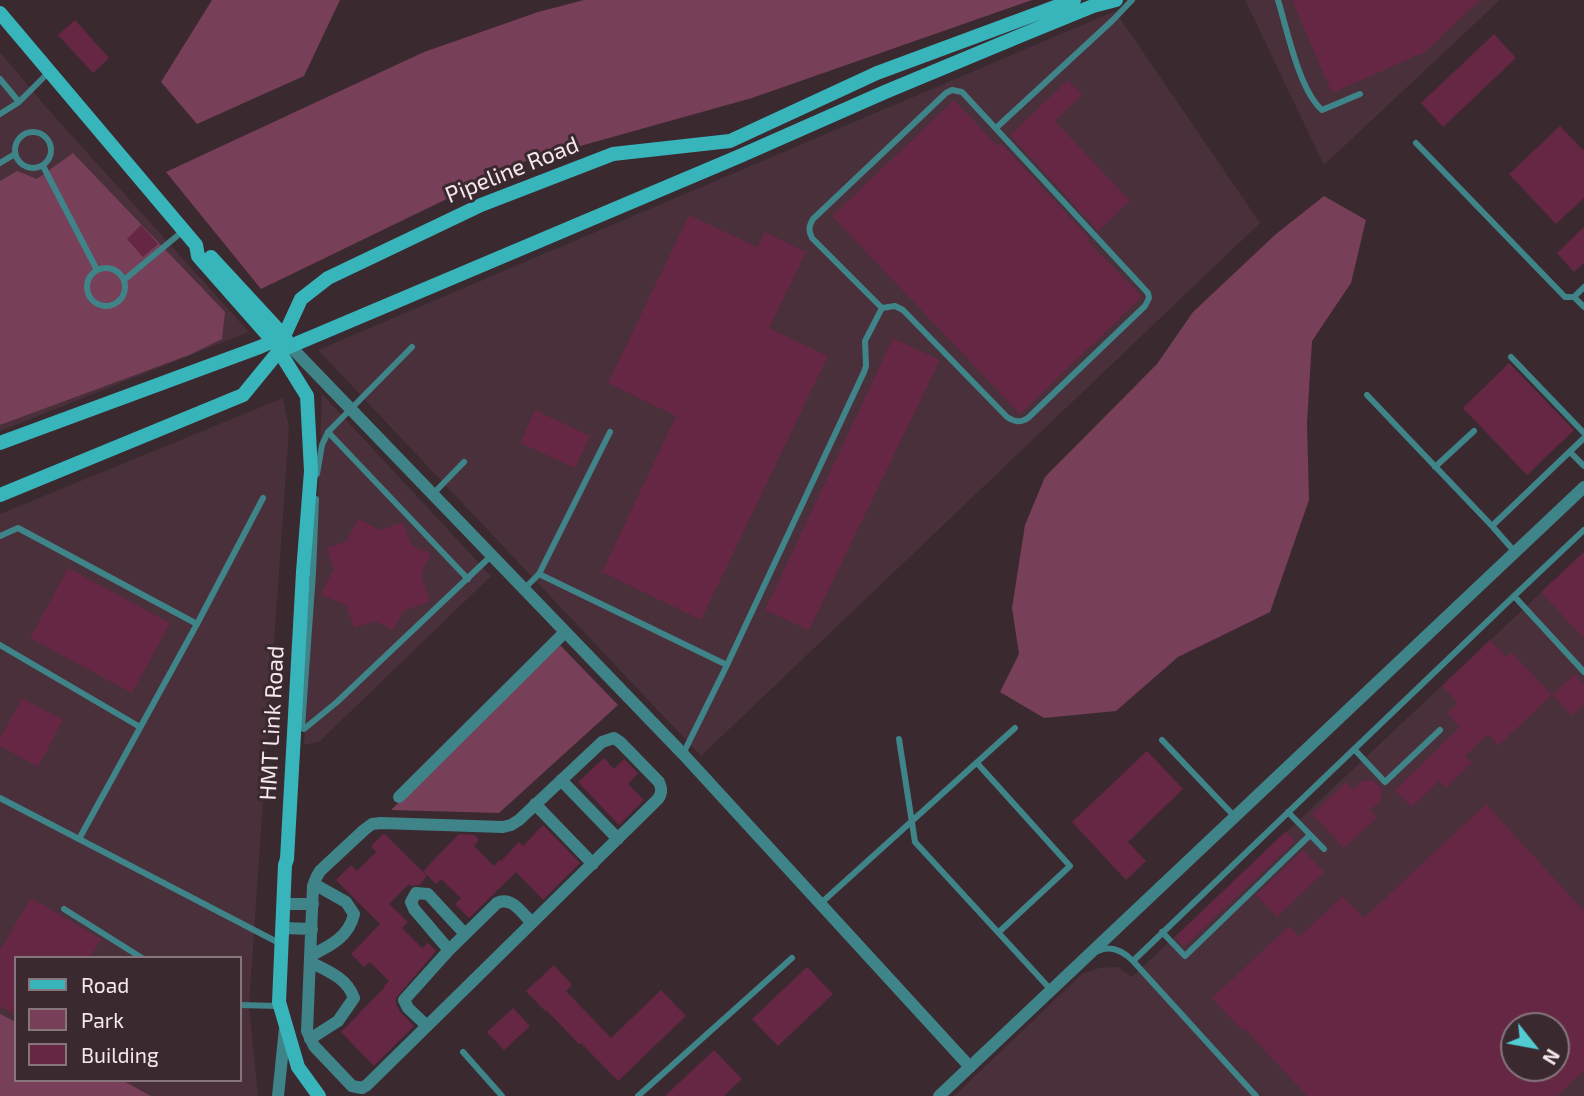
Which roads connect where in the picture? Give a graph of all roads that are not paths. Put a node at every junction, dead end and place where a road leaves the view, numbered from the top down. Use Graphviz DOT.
graph roads {
  1 [pos="1074,0"];
  2 [pos="1116,0"];
  3 [pos="1132,0"];
  4 [pos="1278,0"];
  5 [pos="0,13"];
  6 [pos="51,71"];
  7 [pos="0,79"];
  8 [pos="1360,93"];
  9 [pos="19,102"];
  10 [pos="0,114"];
  11 [pos="996,128"];
  12 [pos="1416,142"];
  13 [pos="15,154"];
  14 [pos="0,163"];
  15 [pos="43,166"];
  16 [pos="184,230"];
  17 [pos="97,270"];
  18 [pos="124,280"];
  19 [pos="1584,287"];
  20 [pos="1574,297"];
  21 [pos="1584,307"];
  22 [pos="881,308"];
  23 [pos="282,343"];
  24 [pos="412,347"];
  25 [pos="1511,357"];
  26 [pos="1367,395"];
  27 [pos="351,409"];
  28 [pos="1474,431"];
  29 [pos="328,432"];
  30 [pos="610,432"];
  31 [pos="1584,433"];
  32 [pos="1584,438"];
  33 [pos="0,443"];
  34 [pos="1570,452"];
  35 [pos="464,462"];
  36 [pos="1584,466"];
  37 [pos="1435,467"];
  38 [pos="1584,487"];
  39 [pos="433,494"];
  40 [pos="0,495"];
  41 [pos="263,498"];
  42 [pos="1492,526"];
  43 [pos="1584,530"];
  44 [pos="0,536"];
  45 [pos="1516,552"];
  46 [pos="492,555"];
  47 [pos="308,572"];
  48 [pos="539,574"];
  49 [pos="468,579"];
  50 [pos="524,589"];
  51 [pos="1514,596"];
  52 [pos="305,615"];
  53 [pos="197,624"];
  54 [pos="565,632"];
  55 [pos="0,645"];
  56 [pos="727,665"];
  57 [pos="1584,672"];
  58 [pos="140,727"];
  59 [pos="1015,728"];
  60 [pos="1440,730"];
  61 [pos="899,739"];
  62 [pos="1162,740"];
  63 [pos="1354,749"];
  64 [pos="683,754"];
  65 [pos="977,763"];
  66 [pos="561,780"];
  67 [pos="398,797"];
  68 [pos="0,798"];
  69 [pos="535,804"];
  70 [pos="1288,812"];
  71 [pos="1235,817"];
  72 [pos="912,821"];
  73 [pos="1310,835"];
  74 [pos="79,839"];
  75 [pos="618,839"];
  76 [pos="1324,849"];
  77 [pos="593,864"];
  78 [pos="314,884"];
  79 [pos="285,904"];
  80 [pos="313,904"];
  81 [pos="820,904"];
  82 [pos="64,909"];
  83 [pos="532,923"];
  84 [pos="283,928"];
  85 [pos="312,929"];
  86 [pos="999,932"];
  87 [pos="1162,932"];
  88 [pos="465,934"];
  89 [pos="282,945"];
  90 [pos="449,950"];
  91 [pos="1090,954"];
  92 [pos="139,956"];
  93 [pos="792,958"];
  94 [pos="310,959"];
  95 [pos="1133,961"];
  96 [pos="1052,991"];
  97 [pos="242,1005"];
  98 [pos="280,1006"];
  99 [pos="285,1024"];
  100 [pos="427,1026"];
  101 [pos="310,1039"];
  102 [pos="463,1052"];
  103 [pos="970,1067"];
  104 [pos="278,1096"];
  105 [pos="319,1096"];
  106 [pos="502,1096"];
  107 [pos="638,1096"];
  108 [pos="939,1096"];
  109 [pos="1256,1096"];
  1 -- 23 [label="main road, Pipeline Road"];
  2 -- 23 [label="main road"];
  3 -- 11 [label="lane"];
  4 -- 8 [label="lane"];
  5 -- 6 [label="main road, HMT Link Road"];
  6 -- 9 [label="lane"];
  6 -- 16 [label="main road, HMT Link Road"];
  7 -- 9 [label="lane"];
  9 -- 10 [label="lane"];
  11 -- 22 [label="lane"];
  11 -- 22 [label="lane"];
  12 -- 20 [label="lane"];
  13 -- 14 [label="lane"];
  13 -- 15 [label="lane"];
  13 -- 15 [label="lane"];
  15 -- 17 [label="lane"];
  16 -- 18 [label="lane"];
  16 -- 23 [label="main road, HMT Link Road"];
  17 -- 18 [label="lane"];
  17 -- 18 [label="lane"];
  19 -- 20 [label="lane"];
  20 -- 21 [label="lane"];
  22 -- 56 [label="lane"];
  23 -- 27 [label="street"];
  23 -- 33 [label="main road"];
  23 -- 40 [label="main road"];
  23 -- 47 [label="main road, HMT Link Road"];
  24 -- 27 [label="lane"];
  25 -- 31 [label="lane"];
  26 -- 37 [label="lane"];
  27 -- 29 [label="lane"];
  27 -- 39 [label="street"];
  28 -- 37 [label="lane"];
  29 -- 47 [label="lane"];
  29 -- 49 [label="lane"];
  30 -- 48 [label="lane"];
  32 -- 34 [label="lane"];
  34 -- 36 [label="lane"];
  34 -- 42 [label="lane"];
  35 -- 39 [label="lane"];
  37 -- 42 [label="lane"];
  38 -- 45 [label="street"];
  39 -- 46 [label="street"];
  41 -- 53 [label="lane"];
  42 -- 45 [label="lane"];
  43 -- 51 [label="lane"];
  44 -- 53 [label="lane"];
  45 -- 71 [label="street"];
  46 -- 49 [label="lane"];
  46 -- 50 [label="street"];
  47 -- 52 [label="main road, HMT Link Road"];
  48 -- 50 [label="lane"];
  48 -- 56 [label="lane"];
  49 -- 52 [label="lane"];
  50 -- 54 [label="street"];
  51 -- 57 [label="lane"];
  51 -- 63 [label="lane"];
  52 -- 79 [label="main road, HMT Link Road"];
  53 -- 58 [label="lane"];
  54 -- 64 [label="street"];
  54 -- 67 [label="street"];
  55 -- 58 [label="lane"];
  56 -- 64 [label="lane"];
  58 -- 74 [label="lane"];
  59 -- 65 [label="lane"];
  60 -- 63 [label="lane"];
  61 -- 72 [label="lane"];
  62 -- 71 [label="lane"];
  63 -- 70 [label="lane"];
  64 -- 81 [label="street"];
  65 -- 72 [label="lane"];
  65 -- 86 [label="lane"];
  66 -- 69 [label="street"];
  66 -- 75 [label="street"];
  66 -- 75 [label="street"];
  68 -- 74 [label="lane"];
  69 -- 77 [label="street"];
  69 -- 78 [label="street"];
  70 -- 73 [label="lane"];
  70 -- 87 [label="lane"];
  71 -- 91 [label="street"];
  72 -- 81 [label="lane"];
  72 -- 86 [label="lane"];
  73 -- 76 [label="lane"];
  73 -- 87 [label="lane"];
  74 -- 89 [label="lane"];
  75 -- 77 [label="street"];
  77 -- 83 [label="street"];
  78 -- 80 [label="street"];
  78 -- 94 [label="street"];
  79 -- 80 [label="street"];
  79 -- 84 [label="main road, HMT Link Road"];
  80 -- 85 [label="street"];
  81 -- 103 [label="street"];
  82 -- 92 [label="lane"];
  83 -- 88 [label="street"];
  83 -- 100 [label="street"];
  84 -- 85 [label="street"];
  84 -- 89 [label="main road, HMT Link Road"];
  85 -- 94 [label="street"];
  86 -- 96 [label="lane"];
  87 -- 95 [label="lane"];
  88 -- 90 [label="street"];
  88 -- 90 [label="street"];
  89 -- 98 [label="main road, HMT Link Road"];
  90 -- 100 [label="street"];
  91 -- 95 [label="lane"];
  91 -- 96 [label="street"];
  93 -- 107 [label="lane"];
  94 -- 101 [label="street"];
  94 -- 101 [label="street"];
  95 -- 109 [label="lane"];
  96 -- 103 [label="street"];
  97 -- 98 [label="lane"];
  98 -- 99 [label="main road, HMT Link Road"];
  99 -- 104 [label="street"];
  99 -- 105 [label="main road, HMT Link Road"];
  100 -- 101 [label="street"];
  102 -- 106 [label="lane"];
  103 -- 108 [label="street"];
}
